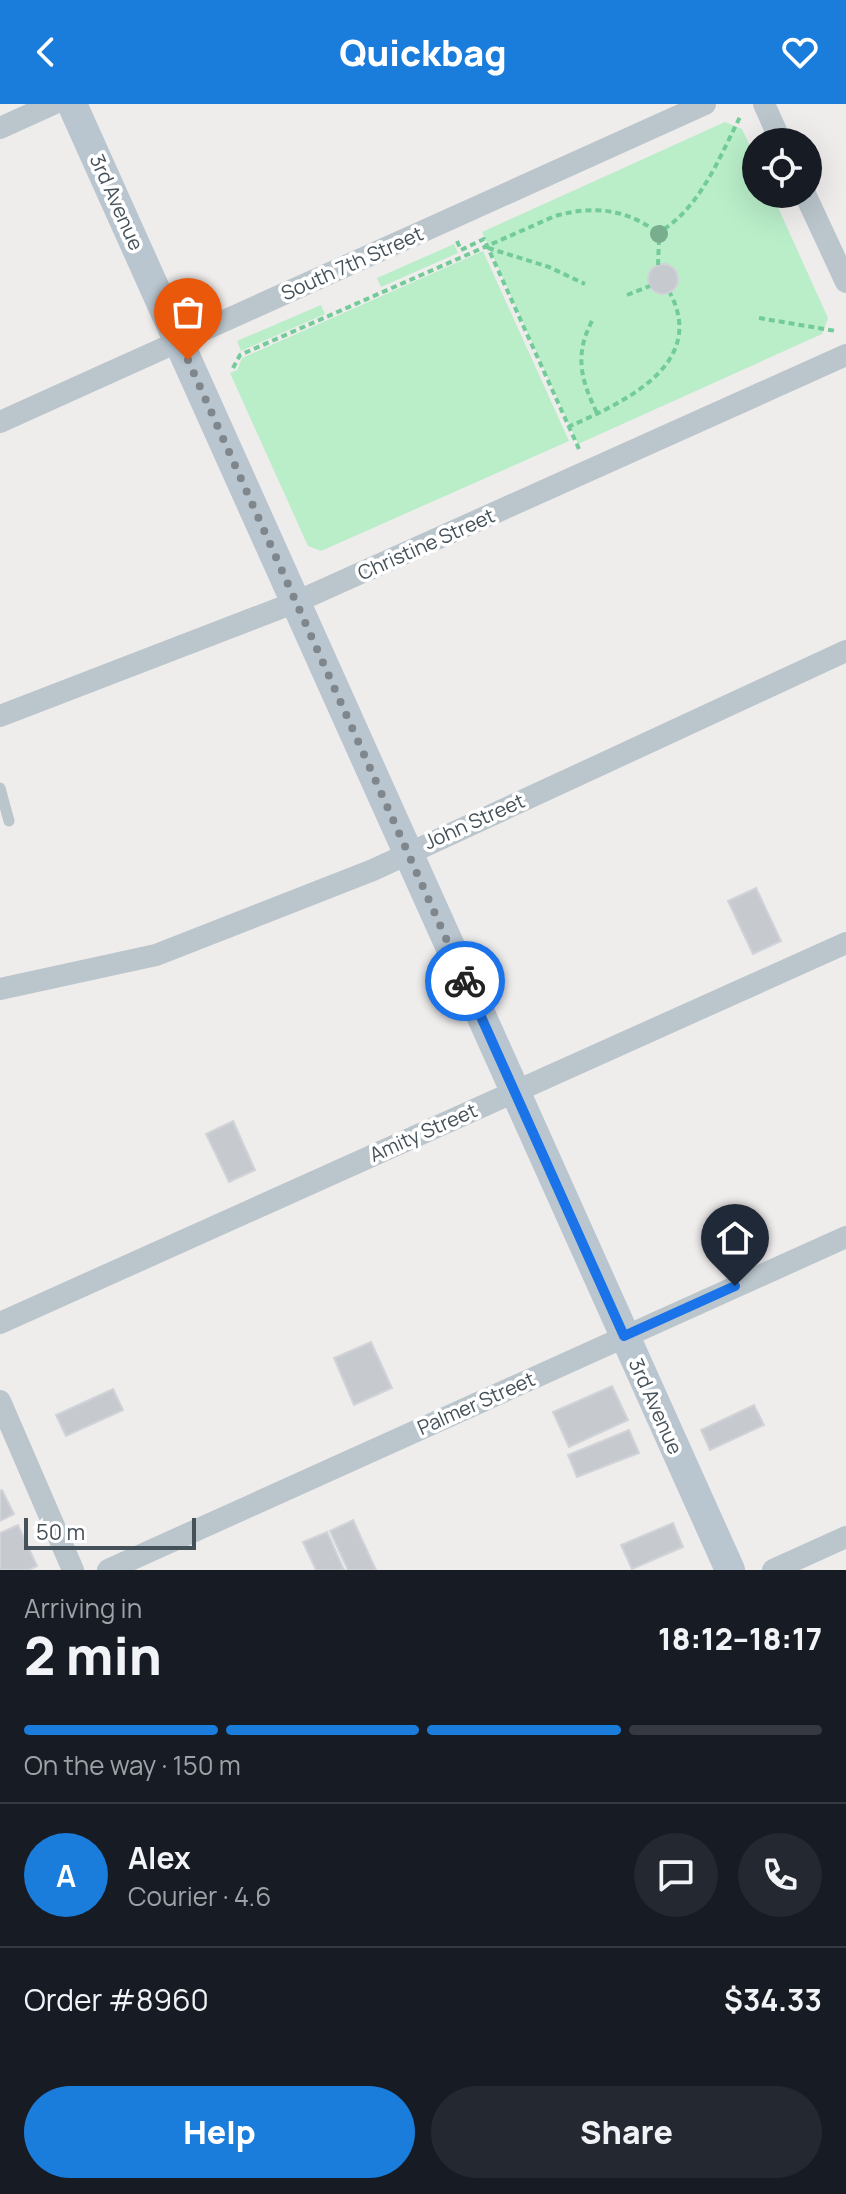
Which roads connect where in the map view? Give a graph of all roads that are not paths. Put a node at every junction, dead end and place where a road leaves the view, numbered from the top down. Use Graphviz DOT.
graph roads {
  1 [pos="53,104"];
  2 [pos="72,104"];
  3 [pos="705,104"];
  4 [pos="764,104"];
  5 [pos="0,128"];
  6 [pos="775,128"];
  7 [pos="812,208"];
  8 [pos="846,282"];
  9 [pos="179,341"];
  10 [pos="846,355"];
  11 [pos="0,422"];
  12 [pos="296,602"];
  13 [pos="846,651"];
  14 [pos="0,716"];
  15 [pos="0,788"];
  16 [pos="9,821"];
  17 [pos="406,852"];
  18 [pos="846,943"];
  19 [pos="0,989"];
  20 [pos="514,1090"];
  21 [pos="846,1237"];
  22 [pos="0,1323"];
  23 [pos="624,1336"];
  24 [pos="0,1401"];
  25 [pos="846,1537"];
  26 [pos="73,1570"];
  27 [pos="108,1570"];
  28 [pos="730,1570"];
  29 [pos="773,1570"];
  1 -- 5 [label="street"];
  2 -- 9 [label="street, 3rd Avenue"];
  3 -- 9 [label="street, South 7th Street"];
  4 -- 6 [label="street"];
  7 -- 8 [label="street"];
  9 -- 11 [label="street, South 7th Street"];
  9 -- 12 [label="street, 3rd Avenue"];
  10 -- 12 [label="street, Christine Street"];
  12 -- 14 [label="street, Christine Street"];
  12 -- 17 [label="street, 3rd Avenue"];
  13 -- 17 [label="street, John Street"];
  15 -- 16 [label="lane"];
  17 -- 19 [label="street, John Street"];
  17 -- 20 [label="street, 3rd Avenue"];
  18 -- 20 [label="street, Amity Street"];
  20 -- 22 [label="street, Amity Street"];
  20 -- 23 [label="street, 3rd Avenue"];
  21 -- 23 [label="street, Palmer Street"];
  23 -- 27 [label="street, Palmer Street"];
  23 -- 28 [label="street, 3rd Avenue"];
  24 -- 26 [label="street"];
  25 -- 29 [label="street"];
}
